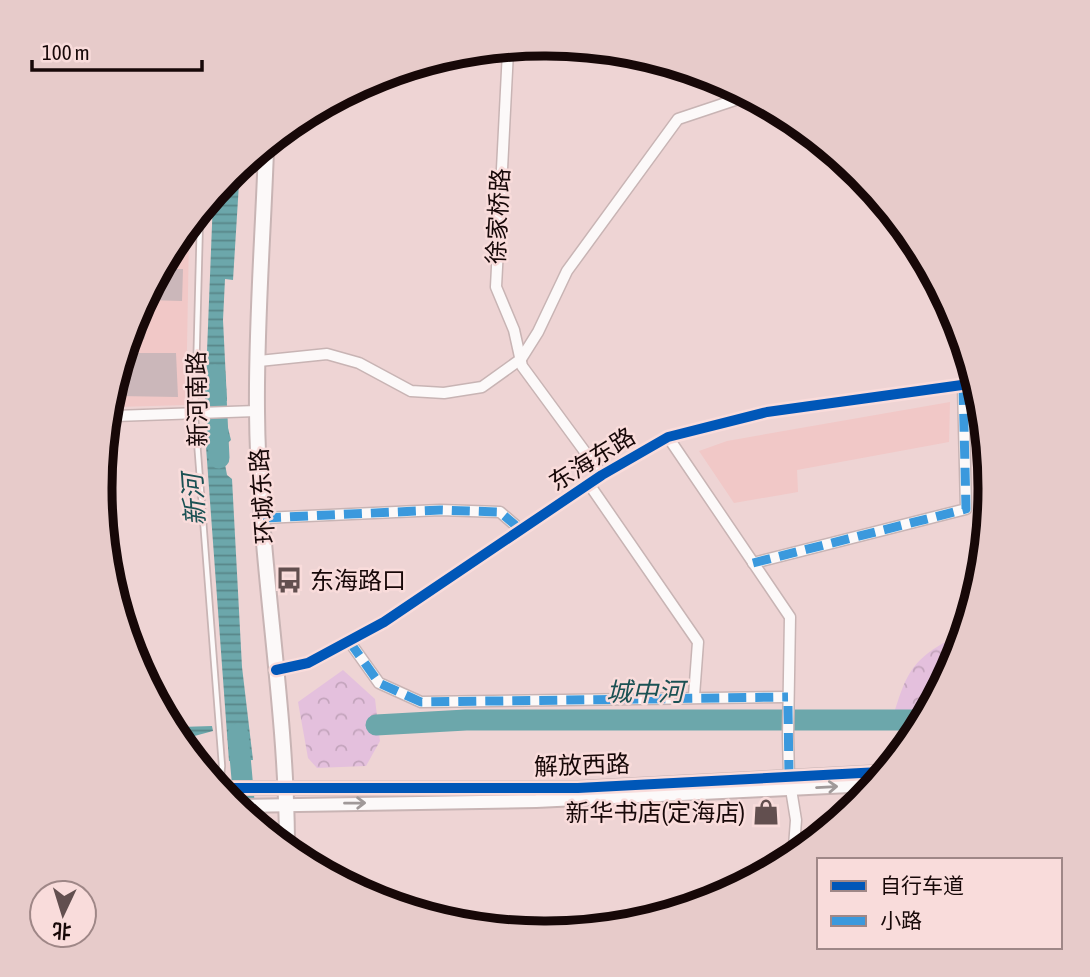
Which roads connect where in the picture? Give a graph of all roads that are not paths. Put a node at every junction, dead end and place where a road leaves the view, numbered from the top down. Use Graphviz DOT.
graph roads {
  1 [pos="508,58"];
  2 [pos="734,100"];
  3 [pos="266,158"];
  4 [pos="200,228"];
  5 [pos="521,359"];
  6 [pos="259,361"];
  7 [pos="965,385"];
  8 [pos="966,390"];
  9 [pos="257,411"];
  10 [pos="195,415"];
  11 [pos="119,416"];
  12 [pos="668,437"];
  13 [pos="602,475"];
  14 [pos="589,484"];
  15 [pos="263,517"];
  16 [pos="521,530"];
  17 [pos="753,563"];
  18 [pos="349,641"];
  19 [pos="276,670"];
  20 [pos="694,696"];
  21 [pos="788,702"];
  22 [pos="871,773"];
  23 [pos="222,777"];
  24 [pos="791,783"];
  25 [pos="860,785"];
  26 [pos="286,787"];
  27 [pos="233,788"];
  28 [pos="287,804"];
  29 [pos="251,805"];
  30 [pos="288,836"];
  31 [pos="794,841"];
  1 -- 5 [label="street, 徐家桥路"];
  2 -- 5 [label="street"];
  3 -- 6 [label="main road, 环城东路"];
  4 -- 10 [label="lane, 新河南路"];
  5 -- 6 [label="street"];
  5 -- 13 [label="street, 徐家桥路"];
  6 -- 9 [label="main road, 环城东路"];
  7 -- 12 [label="street, 东海东路"];
  8 -- 17 [label="street"];
  9 -- 10 [label="street"];
  9 -- 15 [label="main road, 环城东路"];
  10 -- 11 [label="street"];
  10 -- 23 [label="lane, 新河南路"];
  12 -- 13 [label="street, 东海东路"];
  12 -- 17 [label="street"];
  13 -- 14 [label="street, 东海东路"];
  14 -- 16 [label="street, 东海东路"];
  14 -- 20 [label="street"];
  15 -- 16 [label="street"];
  15 -- 19 [label="main road, 环城东路"];
  16 -- 18 [label="street, 东海东路"];
  17 -- 21 [label="street"];
  18 -- 19 [label="street, 东海东路"];
  18 -- 20 [label="street"];
  19 -- 26 [label="main road, 环城东路"];
  20 -- 21 [label="street"];
  21 -- 24 [label="street"];
  22 -- 24 [label="street, 解放西路"];
  24 -- 25 [label="street, one-way"];
  24 -- 26 [label="street, 解放西路"];
  28 -- 24 [label="street, one-way"];
  24 -- 31 [label="street"];
  26 -- 27 [label="street, 解放西路"];
  26 -- 28 [label="main road, 环城东路"];
  28 -- 29 [label="street"];
  28 -- 30 [label="main road, 环城东路"];
}
